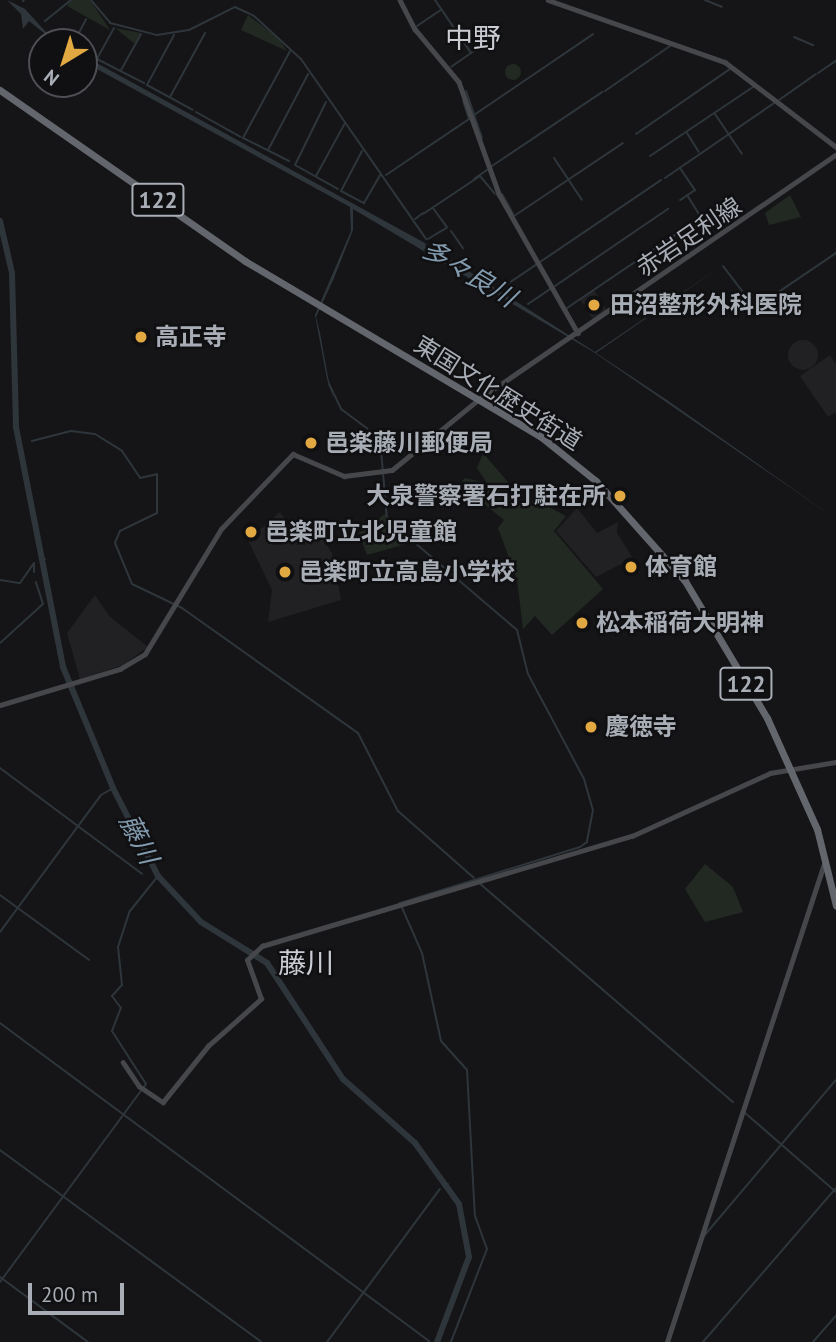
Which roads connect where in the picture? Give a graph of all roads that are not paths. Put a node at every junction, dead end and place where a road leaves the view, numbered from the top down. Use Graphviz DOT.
graph roads {
  1 [pos="400,0"];
  2 [pos="548,0"];
  3 [pos="0,90"];
  4 [pos="836,146"];
  5 [pos="836,155"];
  6 [pos="575,335"];
  7 [pos="479,399"];
  8 [pos="0,705"];
  9 [pos="836,762"];
  10 [pos="792,768"];
  11 [pos="826,860"];
  12 [pos="836,906"];
  13 [pos="123,1062"];
  14 [pos="667,1342"];
  1 -- 6 [label="street"];
  2 -- 4 [label="street"];
  3 -- 7 [label="highway, 東国文化歴史街道 / 122"];
  5 -- 6 [label="street, 赤岩足利線"];
  6 -- 7 [label="street, 赤岩足利線"];
  7 -- 8 [label="street, 赤岩足利線"];
  7 -- 10 [label="highway, 東国文化歴史街道 / 122"];
  9 -- 10 [label="street"];
  10 -- 11 [label="highway, 東国文化歴史街道 / 122"];
  10 -- 13 [label="street"];
  11 -- 12 [label="highway, 東国文化歴史街道 / 122"];
  11 -- 14 [label="street"];
}
